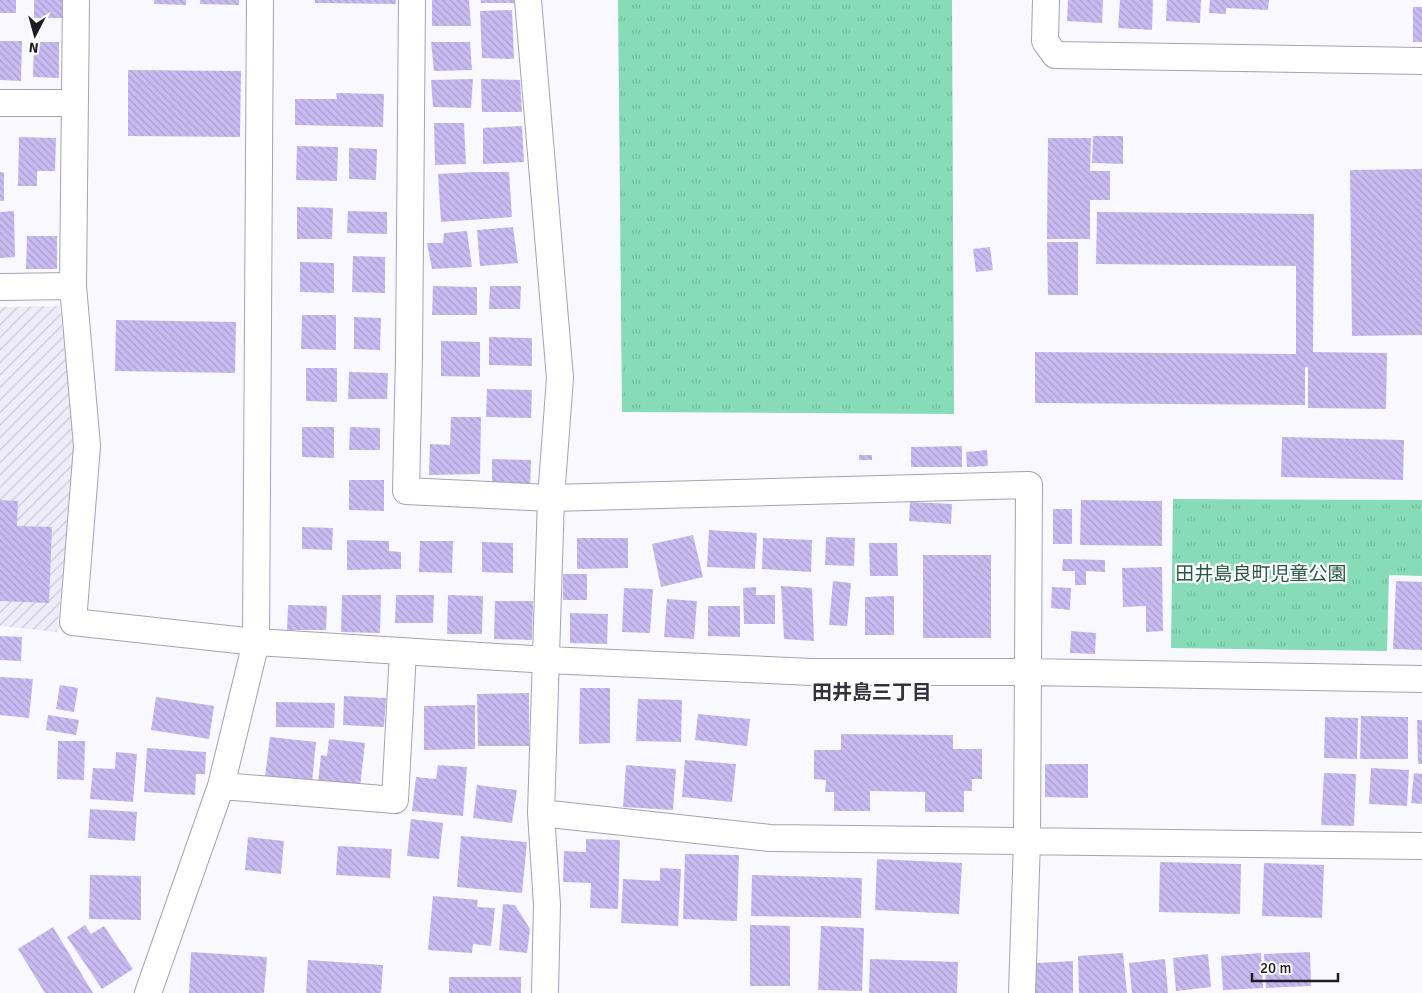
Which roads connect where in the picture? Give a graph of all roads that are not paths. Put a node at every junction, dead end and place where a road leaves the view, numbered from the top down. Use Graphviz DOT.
graph roads {
  1 [pos="76,0"];
  2 [pos="260,0"];
  3 [pos="412,0"];
  4 [pos="528,0"];
  5 [pos="1046,0"];
  6 [pos="1422,61"];
  7 [pos="0,103"];
  8 [pos="74,103"];
  9 [pos="74,286"];
  10 [pos="0,287"];
  11 [pos="552,498"];
  12 [pos="256,642"];
  13 [pos="403,651"];
  14 [pos="548,660"];
  15 [pos="1027,672"];
  16 [pos="1422,679"];
  17 [pos="221,786"];
  18 [pos="541,813"];
  19 [pos="1027,841"];
  20 [pos="1422,846"];
  21 [pos="148,993"];
  22 [pos="545,993"];
  23 [pos="1022,993"];
  1 -- 8 [label="street"];
  2 -- 12 [label="street"];
  3 -- 11 [label="street"];
  4 -- 11 [label="street"];
  5 -- 6 [label="street"];
  7 -- 8 [label="street"];
  8 -- 9 [label="street"];
  9 -- 10 [label="street"];
  9 -- 12 [label="street"];
  11 -- 14 [label="street"];
  11 -- 15 [label="street"];
  12 -- 13 [label="street"];
  12 -- 17 [label="street"];
  13 -- 14 [label="street"];
  13 -- 17 [label="street"];
  14 -- 15 [label="street"];
  14 -- 18 [label="street"];
  15 -- 16 [label="street"];
  15 -- 19 [label="street"];
  17 -- 21 [label="street"];
  18 -- 19 [label="street"];
  18 -- 22 [label="street"];
  19 -- 20 [label="street"];
  19 -- 23 [label="street"];
}
